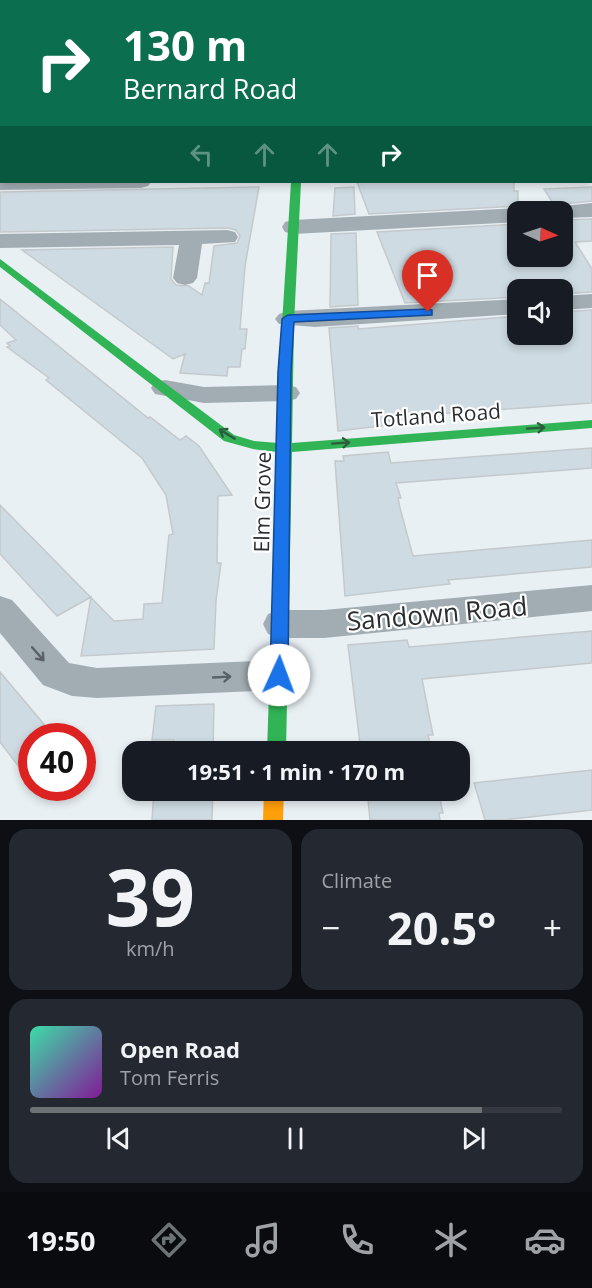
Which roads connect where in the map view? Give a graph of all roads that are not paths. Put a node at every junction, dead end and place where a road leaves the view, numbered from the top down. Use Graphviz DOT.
graph roads {
  1 [pos="70,183"];
  2 [pos="296,183"];
  3 [pos="0,184"];
  4 [pos="592,210"];
  5 [pos="573,211"];
  6 [pos="507,216"];
  7 [pos="292,226"];
  8 [pos="227,237"];
  9 [pos="192,238"];
  10 [pos="0,241"];
  11 [pos="0,262"];
  12 [pos="185,278"];
  13 [pos="592,302"];
  14 [pos="573,303"];
  15 [pos="507,307"];
  16 [pos="288,319"];
  17 [pos="165,388"];
  18 [pos="285,393"];
  19 [pos="592,424"];
  20 [pos="283,447"];
  21 [pos="592,598"];
  22 [pos="0,609"];
  23 [pos="281,624"];
  24 [pos="279,675"];
  25 [pos="276,741"];
  26 [pos="274,801"];
  27 [pos="273,820"];
  1 -- 3 [label="street"];
  2 -- 7 [label="street, Elm Grove"];
  4 -- 5 [label="street"];
  6 -- 7 [label="street"];
  7 -- 16 [label="street, Elm Grove"];
  8 -- 9 [label="street"];
  9 -- 10 [label="street"];
  9 -- 12 [label="street"];
  11 -- 17 [label="street, Totland Road"];
  13 -- 14 [label="street"];
  15 -- 16 [label="street"];
  16 -- 18 [label="street, Elm Grove"];
  17 -- 18 [label="street"];
  20 -- 17 [label="street, Totland Road, one-way"];
  18 -- 20 [label="street, Elm Grove"];
  20 -- 19 [label="street, Totland Road, one-way"];
  20 -- 23 [label="street, Elm Grove"];
  21 -- 23 [label="street, Sandown Road"];
  22 -- 24 [label="street, one-way"];
  23 -- 24 [label="street, Elm Grove"];
  24 -- 25 [label="street, Elm Grove"];
  26 -- 27 [label="street"];
}
